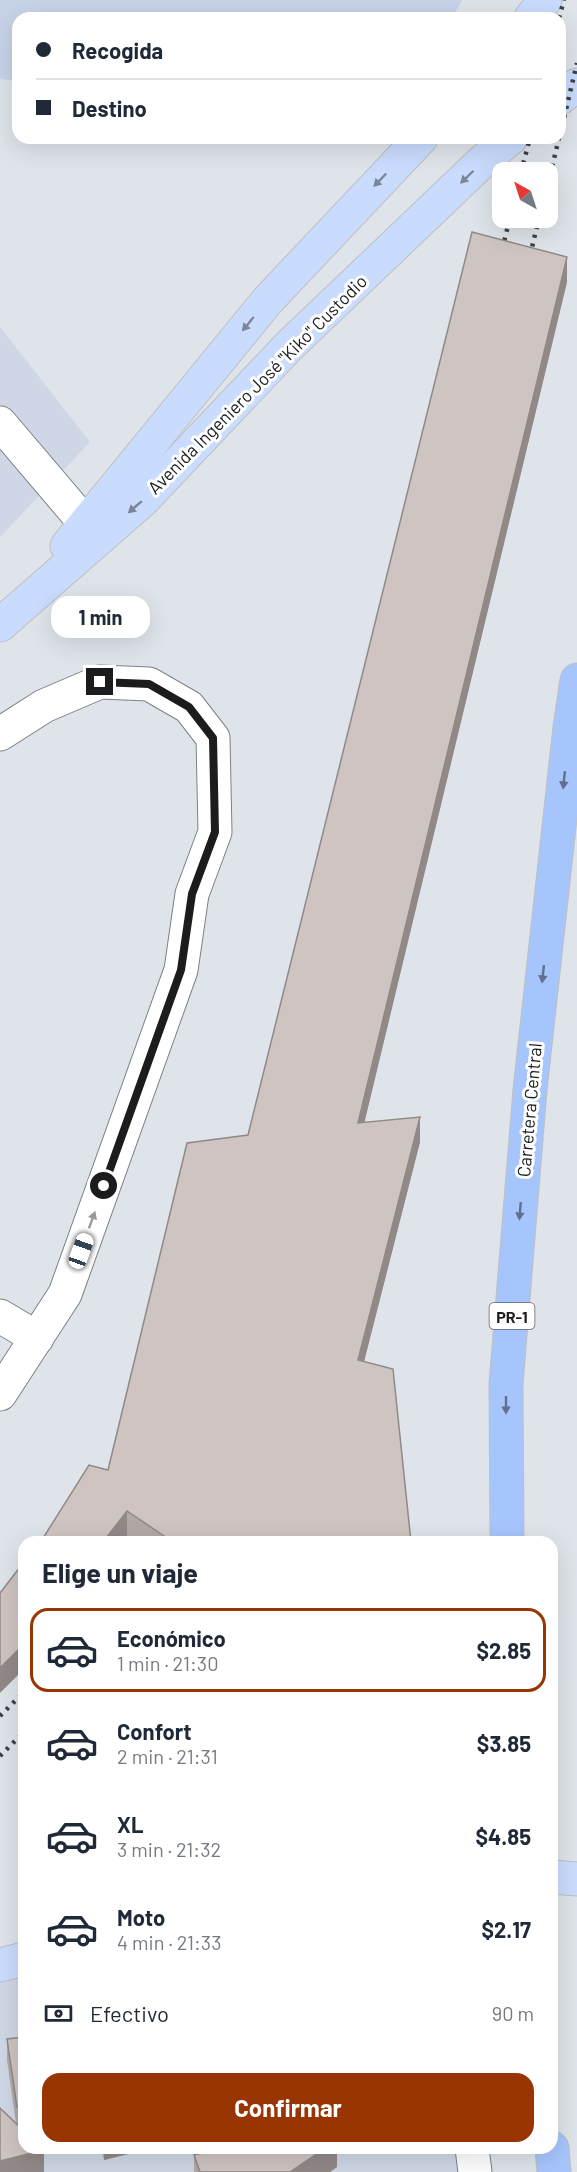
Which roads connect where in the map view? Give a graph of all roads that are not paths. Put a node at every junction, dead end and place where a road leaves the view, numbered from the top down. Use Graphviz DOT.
graph roads {
  1 [pos="545,0"];
  2 [pos="536,12"];
  3 [pos="415,144"];
  4 [pos="504,144"];
  5 [pos="0,423"];
  6 [pos="85,523"];
  7 [pos="2,623"];
  8 [pos="577,680"];
  9 [pos="44,706"];
  10 [pos="0,734"];
  11 [pos="0,755"];
  12 [pos="0,1316"];
  13 [pos="37,1338"];
  14 [pos="0,1394"];
  15 [pos="507,1536"];
  16 [pos="558,1877"];
  17 [pos="577,1879"];
  18 [pos="18,1960"];
  19 [pos="0,1965"];
  20 [pos="473,2154"];
  21 [pos="552,2154"];
  22 [pos="475,2172"];
  23 [pos="554,2172"];
  1 -- 2 [label="main road"];
  3 -- 6 [label="main road, one-way"];
  4 -- 7 [label="main road, Avenida Ingeniero José \"Kiko\" Custodio, one-way"];
  5 -- 6 [label="street"];
  6 -- 7 [label="main road"];
  8 -- 15 [label="highway, Carretera Central / PR-1, one-way"];
  9 -- 10 [label="street"];
  9 -- 11 [label="street"];
  13 -- 9 [label="street, one-way"];
  12 -- 13 [label="street"];
  13 -- 14 [label="street"];
  16 -- 17 [label="main road"];
  18 -- 19 [label="main road"];
  20 -- 22 [label="street"];
  21 -- 23 [label="highway"];
}
